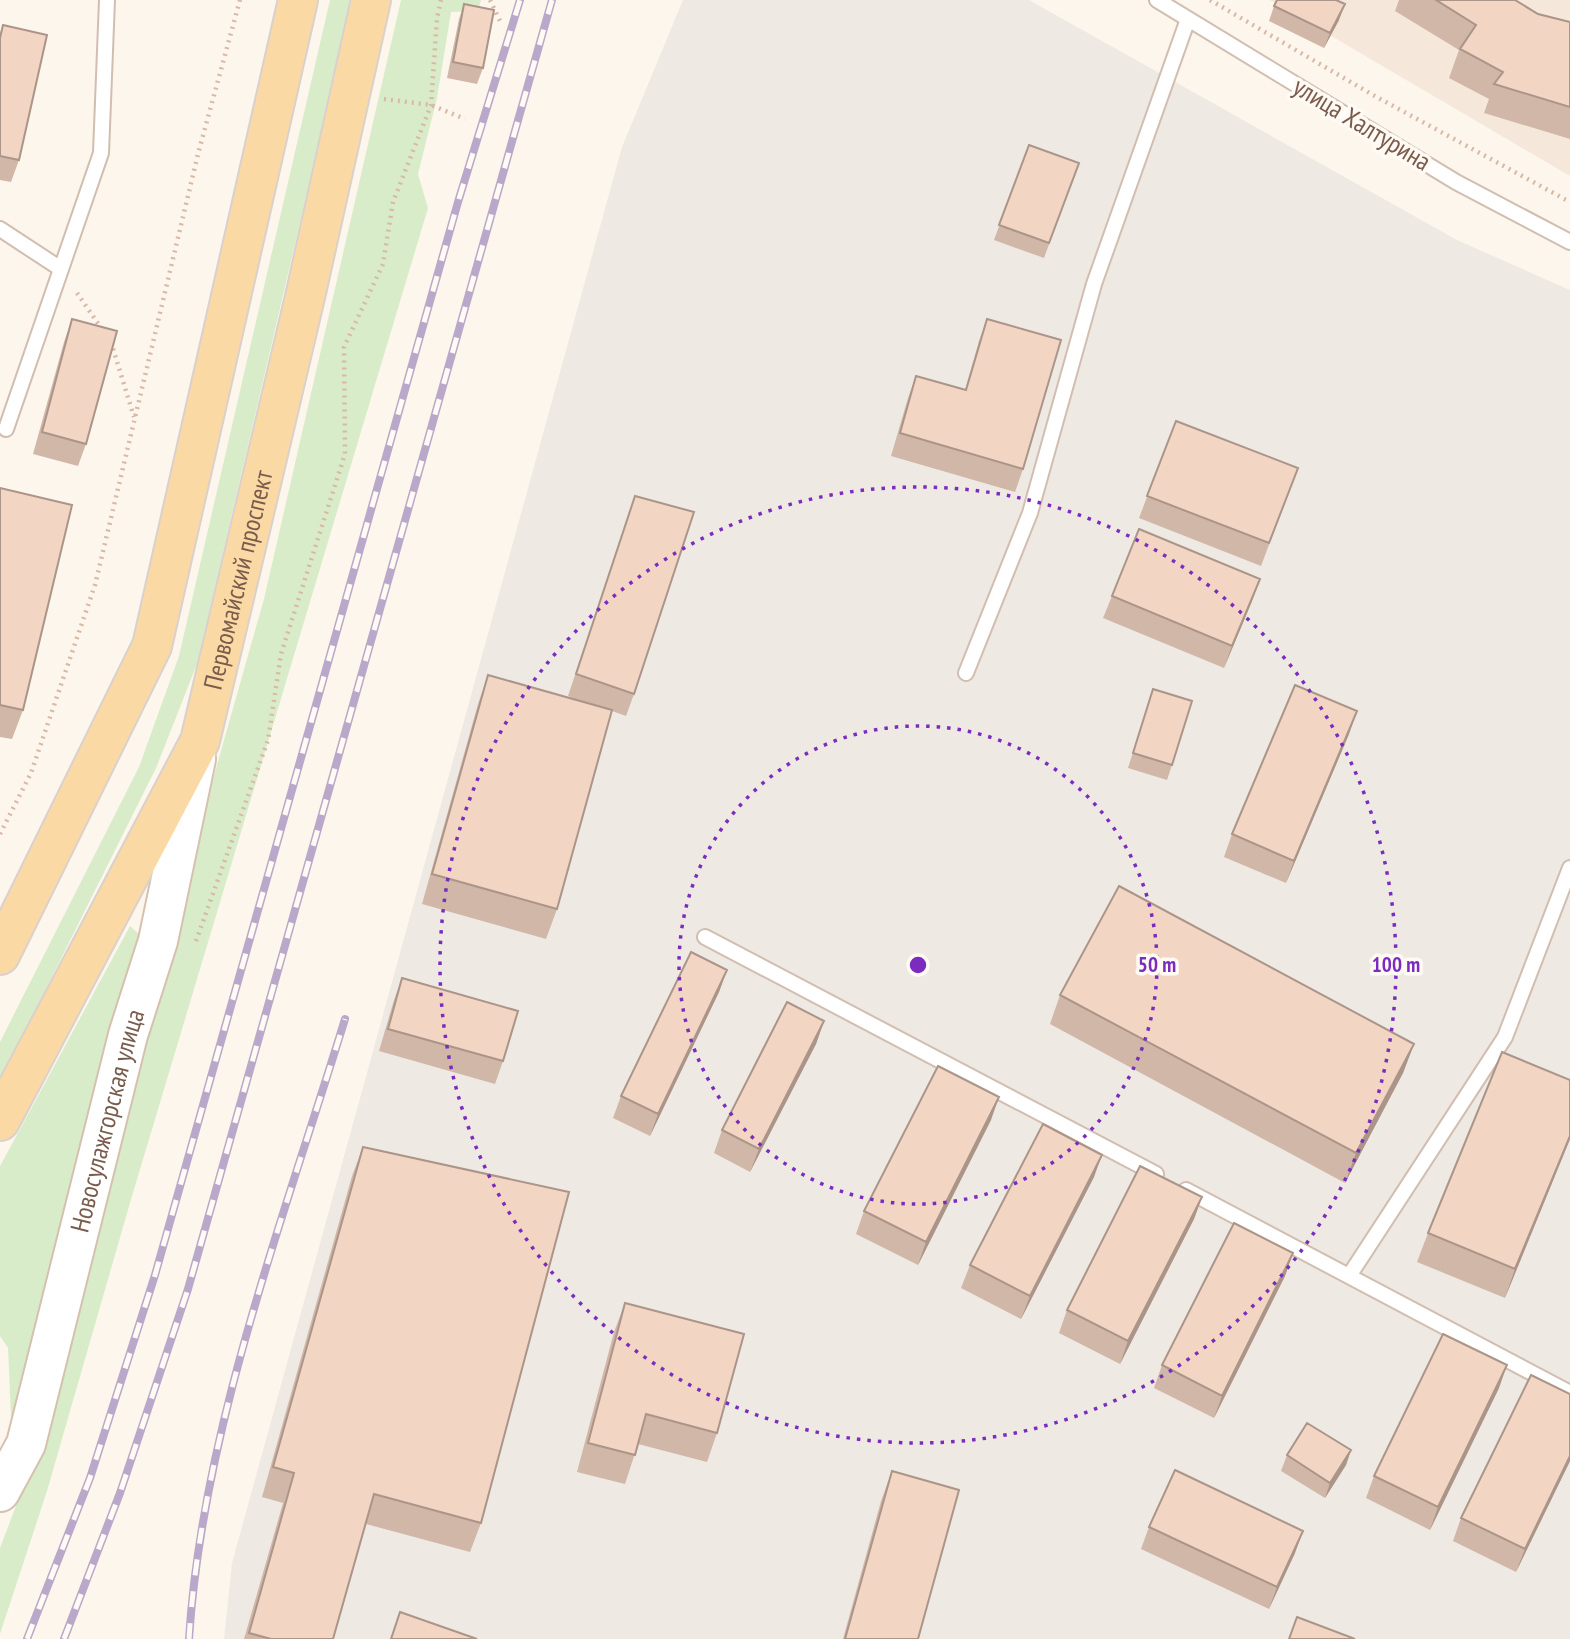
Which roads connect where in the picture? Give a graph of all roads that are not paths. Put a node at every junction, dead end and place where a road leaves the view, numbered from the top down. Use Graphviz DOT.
graph roads {
  1 [pos="107,0"];
  2 [pos="298,0"];
  3 [pos="372,0"];
  4 [pos="1157,0"];
  5 [pos="1188,19"];
  6 [pos="0,229"];
  7 [pos="1570,242"];
  8 [pos="61,269"];
  9 [pos="6,429"];
  10 [pos="966,673"];
  11 [pos="200,741"];
  12 [pos="1570,868"];
  13 [pos="705,937"];
  14 [pos="0,955"];
  15 [pos="0,1121"];
  16 [pos="1349,1276"];
  17 [pos="1570,1393"];
  18 [pos="0,1492"];
  1 -- 8 [label="lane"];
  2 -- 14 [label="main road"];
  3 -- 11 [label="main road, Первомайский проспект"];
  4 -- 5 [label="lane, улица Халтурина"];
  5 -- 7 [label="lane, улица Халтурина"];
  5 -- 10 [label="lane"];
  6 -- 8 [label="lane"];
  8 -- 9 [label="lane"];
  11 -- 15 [label="main road, Первомайский проспект"];
  11 -- 18 [label="main road, Новосулажгорская улица"];
  12 -- 16 [label="lane"];
  13 -- 16 [label="lane"];
  16 -- 17 [label="lane"];
}
